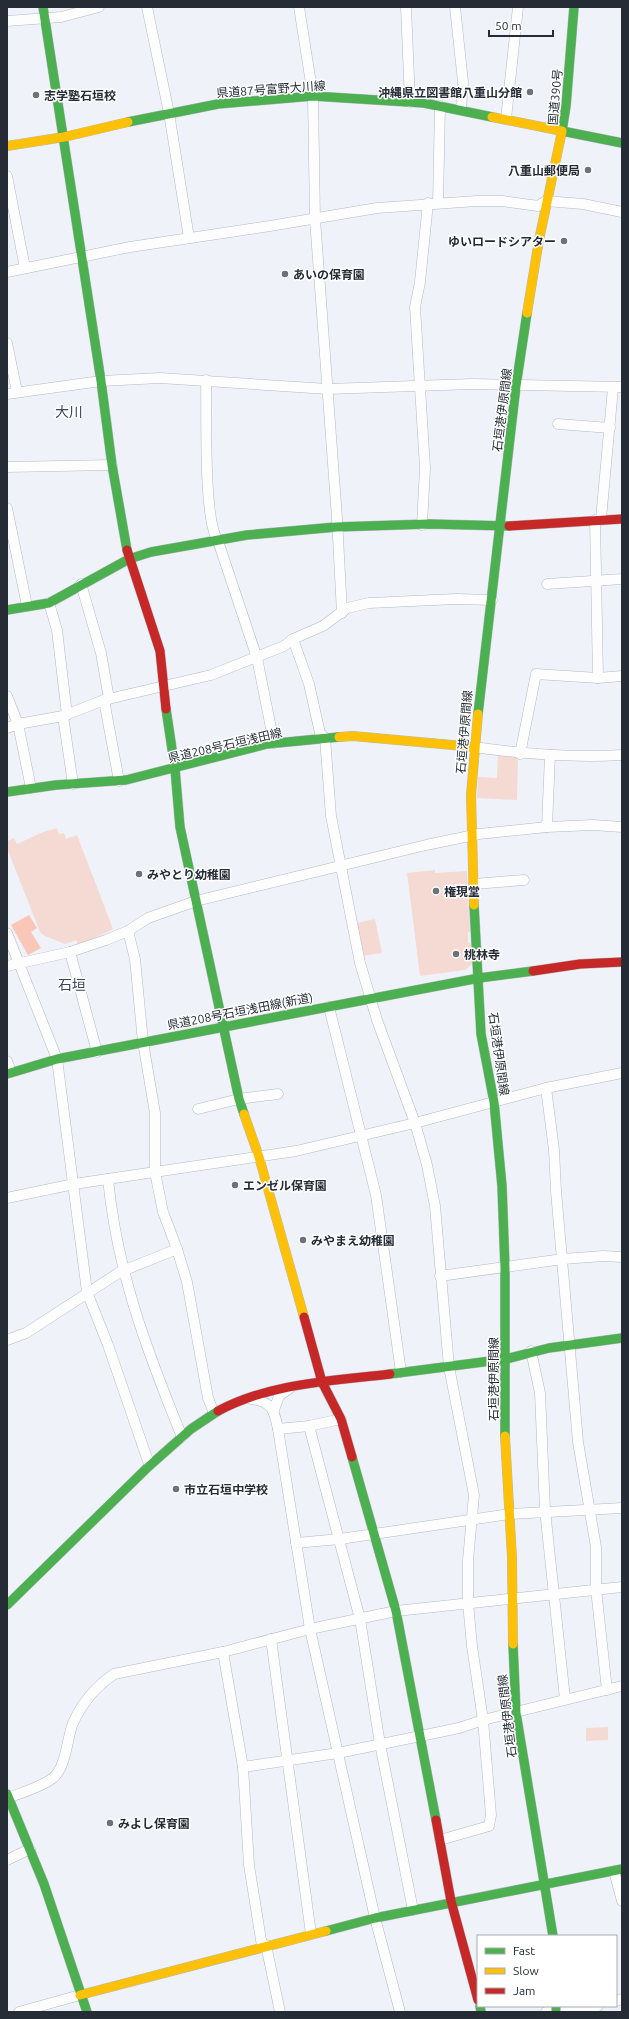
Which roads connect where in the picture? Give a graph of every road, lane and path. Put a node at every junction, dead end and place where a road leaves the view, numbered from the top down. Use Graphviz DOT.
graph roads {
  1 [pos="43,7"];
  2 [pos="99,7"];
  3 [pos="147,7"];
  4 [pos="298,7"];
  5 [pos="406,7"];
  6 [pos="455,7"];
  7 [pos="518,7"];
  8 [pos="574,7"];
  9 [pos="45,18"];
  10 [pos="7,21"];
  11 [pos="313,96"];
  12 [pos="410,102"];
  13 [pos="440,106"];
  14 [pos="461,109"];
  15 [pos="169,113"];
  16 [pos="506,119"];
  17 [pos="562,131"];
  18 [pos="64,136"];
  19 [pos="622,143"];
  20 [pos="7,146"];
  21 [pos="7,176"];
  22 [pos="546,201"];
  23 [pos="433,203"];
  24 [pos="622,212"];
  25 [pos="315,219"];
  26 [pos="189,238"];
  27 [pos="82,257"];
  28 [pos="25,268"];
  29 [pos="7,272"];
  30 [pos="7,342"];
  31 [pos="206,380"];
  32 [pos="102,381"];
  33 [pos="421,386"];
  34 [pos="516,386"];
  35 [pos="618,387"];
  36 [pos="328,389"];
  37 [pos="17,392"];
  38 [pos="7,394"];
  39 [pos="558,424"];
  40 [pos="610,428"];
  41 [pos="112,465"];
  42 [pos="7,467"];
  43 [pos="7,508"];
  44 [pos="622,519"];
  45 [pos="598,520"];
  46 [pos="422,525"];
  47 [pos="336,526"];
  48 [pos="500,527"];
  49 [pos="218,541"];
  50 [pos="129,559"];
  51 [pos="622,579"];
  52 [pos="595,581"];
  53 [pos="81,584"];
  54 [pos="547,584"];
  55 [pos="492,600"];
  56 [pos="49,603"];
  57 [pos="27,606"];
  58 [pos="7,610"];
  59 [pos="342,613"];
  60 [pos="293,639"];
  61 [pos="257,658"];
  62 [pos="622,676"];
  63 [pos="598,678"];
  64 [pos="162,686"];
  65 [pos="7,696"];
  66 [pos="107,700"];
  67 [pos="65,716"];
  68 [pos="18,724"];
  69 [pos="7,728"];
  70 [pos="326,738"];
  71 [pos="274,743"];
  72 [pos="474,747"];
  73 [pos="520,754"];
  74 [pos="550,755"];
  75 [pos="622,755"];
  76 [pos="175,769"];
  77 [pos="119,780"];
  78 [pos="73,784"];
  79 [pos="30,788"];
  80 [pos="7,792"];
  81 [pos="622,826"];
  82 [pos="547,827"];
  83 [pos="471,837"];
  84 [pos="340,866"];
  85 [pos="524,880"];
  86 [pos="474,884"];
  87 [pos="196,901"];
  88 [pos="128,931"];
  89 [pos="7,933"];
  90 [pos="70,952"];
  91 [pos="20,962"];
  92 [pos="622,962"];
  93 [pos="7,966"];
  94 [pos="479,978"];
  95 [pos="370,999"];
  96 [pos="329,1007"];
  97 [pos="223,1027"];
  98 [pos="142,1042"];
  99 [pos="97,1052"];
  100 [pos="57,1059"];
  101 [pos="7,1061"];
  102 [pos="9,1073"];
  103 [pos="622,1073"];
  104 [pos="546,1088"];
  105 [pos="278,1094"];
  106 [pos="239,1099"];
  107 [pos="494,1102"];
  108 [pos="198,1109"];
  109 [pos="415,1123"];
  110 [pos="361,1135"];
  111 [pos="259,1157"];
  112 [pos="155,1172"];
  113 [pos="108,1179"];
  114 [pos="74,1184"];
  115 [pos="7,1198"];
  116 [pos="177,1249"];
  117 [pos="622,1257"];
  118 [pos="563,1259"];
  119 [pos="505,1268"];
  120 [pos="123,1271"];
  121 [pos="440,1276"];
  122 [pos="87,1292"];
  123 [pos="622,1338"];
  124 [pos="7,1340"];
  125 [pos="571,1344"];
  126 [pos="531,1351"];
  127 [pos="506,1360"];
  128 [pos="449,1367"];
  129 [pos="401,1372"];
  130 [pos="322,1382"];
  131 [pos="293,1386"];
  132 [pos="247,1398"];
  133 [pos="274,1410"];
  134 [pos="214,1413"];
  135 [pos="341,1419"];
  136 [pos="309,1426"];
  137 [pos="278,1429"];
  138 [pos="182,1437"];
  139 [pos="149,1464"];
  140 [pos="622,1508"];
  141 [pos="590,1509"];
  142 [pos="545,1510"];
  143 [pos="510,1514"];
  144 [pos="471,1518"];
  145 [pos="375,1533"];
  146 [pos="340,1539"];
  147 [pos="296,1543"];
  148 [pos="622,1587"];
  149 [pos="596,1589"];
  150 [pos="553,1595"];
  151 [pos="513,1598"];
  152 [pos="468,1603"];
  153 [pos="7,1606"];
  154 [pos="396,1611"];
  155 [pos="360,1619"];
  156 [pos="310,1629"];
  157 [pos="271,1640"];
  158 [pos="223,1652"];
  159 [pos="622,1686"];
  160 [pos="607,1690"];
  161 [pos="565,1699"];
  162 [pos="516,1713"];
  163 [pos="483,1720"];
  164 [pos="420,1736"];
  165 [pos="380,1744"];
  166 [pos="338,1753"];
  167 [pos="288,1760"];
  168 [pos="243,1767"];
  169 [pos="8,1796"];
  170 [pos="440,1840"];
  171 [pos="30,1849"];
  172 [pos="7,1860"];
  173 [pos="618,1870"];
  174 [pos="546,1884"];
  175 [pos="622,1901"];
  176 [pos="451,1902"];
  177 [pos="413,1910"];
  178 [pos="375,1918"];
  179 [pos="311,1934"];
  180 [pos="553,1935"];
  181 [pos="264,1945"];
  182 [pos="80,1995"];
  183 [pos="477,1996"];
  184 [pos="595,2007"];
  185 [pos="554,2010"];
  186 [pos="19,2012"];
  187 [pos="87,2012"];
  188 [pos="280,2012"];
  189 [pos="400,2012"];
  1 -- 9 [label="main road"];
  2 -- 9 [label="street"];
  3 -- 15 [label="street"];
  4 -- 11 [label="street"];
  5 -- 12 [label="street"];
  6 -- 14 [label="street"];
  7 -- 16 [label="street"];
  8 -- 17 [label="main road, 国道390号"];
  9 -- 10 [label="street"];
  9 -- 18 [label="main road"];
  11 -- 12 [label="main road, 県道87号富野大川線"];
  11 -- 15 [label="main road, 県道87号富野大川線"];
  11 -- 25 [label="street"];
  12 -- 13 [label="main road, 県道87号富野大川線"];
  13 -- 14 [label="main road, 県道87号富野大川線"];
  13 -- 23 [label="street"];
  14 -- 16 [label="main road, 県道87号富野大川線"];
  15 -- 18 [label="main road, 県道87号富野大川線"];
  15 -- 26 [label="street"];
  16 -- 17 [label="main road, 県道87号富野大川線"];
  17 -- 19 [label="main road, 国道390号"];
  17 -- 22 [label="main road, 石垣港伊原間線"];
  18 -- 20 [label="main road, 県道87号富野大川線"];
  18 -- 27 [label="main road"];
  21 -- 28 [label="street"];
  22 -- 23 [label="street"];
  22 -- 24 [label="street"];
  22 -- 34 [label="main road, 石垣港伊原間線"];
  23 -- 25 [label="street"];
  23 -- 33 [label="street"];
  25 -- 26 [label="street"];
  25 -- 36 [label="street"];
  26 -- 27 [label="street"];
  27 -- 28 [label="street"];
  27 -- 32 [label="main road"];
  28 -- 29 [label="street"];
  30 -- 37 [label="street"];
  31 -- 32 [label="street"];
  31 -- 36 [label="street"];
  31 -- 49 [label="street"];
  32 -- 37 [label="street"];
  32 -- 41 [label="main road"];
  33 -- 34 [label="street"];
  33 -- 36 [label="street"];
  33 -- 46 [label="street"];
  34 -- 35 [label="street"];
  34 -- 48 [label="main road, 石垣港伊原間線"];
  35 -- 40 [label="street"];
  36 -- 47 [label="street"];
  37 -- 38 [label="street"];
  39 -- 40 [label="street"];
  40 -- 45 [label="street"];
  41 -- 42 [label="street"];
  41 -- 50 [label="main road"];
  43 -- 57 [label="street"];
  44 -- 45 [label="main road"];
  45 -- 48 [label="main road"];
  45 -- 52 [label="street"];
  46 -- 47 [label="main road"];
  46 -- 48 [label="main road"];
  47 -- 49 [label="main road"];
  47 -- 59 [label="street"];
  48 -- 55 [label="main road, 石垣港伊原間線"];
  49 -- 50 [label="main road"];
  49 -- 61 [label="street"];
  50 -- 53 [label="main road"];
  50 -- 64 [label="main road"];
  51 -- 52 [label="street"];
  52 -- 54 [label="street"];
  52 -- 63 [label="street"];
  53 -- 56 [label="main road"];
  53 -- 66 [label="street"];
  55 -- 59 [label="street"];
  55 -- 72 [label="main road, 石垣港伊原間線"];
  56 -- 57 [label="main road"];
  56 -- 67 [label="street"];
  57 -- 58 [label="main road"];
  59 -- 60 [label="street"];
  60 -- 61 [label="street"];
  60 -- 70 [label="street"];
  61 -- 64 [label="street"];
  61 -- 71 [label="street"];
  62 -- 63 [label="street"];
  63 -- 73 [label="street"];
  64 -- 66 [label="street"];
  64 -- 76 [label="main road"];
  65 -- 68 [label="street"];
  66 -- 67 [label="street"];
  66 -- 77 [label="street"];
  67 -- 68 [label="street"];
  67 -- 78 [label="street"];
  68 -- 69 [label="street"];
  68 -- 79 [label="street"];
  70 -- 71 [label="main road, 県道208号石垣浅田線"];
  70 -- 72 [label="main road, 県道208号石垣浅田線"];
  70 -- 84 [label="street"];
  71 -- 76 [label="main road, 県道208号石垣浅田線"];
  72 -- 73 [label="street"];
  72 -- 83 [label="main road, 石垣港伊原間線"];
  73 -- 74 [label="street"];
  74 -- 75 [label="street"];
  74 -- 82 [label="street"];
  76 -- 77 [label="main road, 県道208号石垣浅田線"];
  76 -- 87 [label="main road"];
  77 -- 78 [label="main road, 県道208号石垣浅田線"];
  78 -- 79 [label="main road, 県道208号石垣浅田線"];
  79 -- 80 [label="main road, 県道208号石垣浅田線"];
  81 -- 82 [label="street"];
  82 -- 83 [label="street"];
  83 -- 84 [label="street"];
  83 -- 86 [label="main road, 石垣港伊原間線"];
  84 -- 87 [label="street"];
  84 -- 95 [label="street"];
  85 -- 86 [label="street"];
  86 -- 94 [label="main road, 石垣港伊原間線"];
  87 -- 88 [label="street"];
  87 -- 97 [label="main road"];
  88 -- 90 [label="street"];
  88 -- 98 [label="street"];
  89 -- 91 [label="street"];
  90 -- 91 [label="street"];
  90 -- 99 [label="street"];
  91 -- 93 [label="street"];
  91 -- 100 [label="street"];
  92 -- 94 [label="main road, 県道208号石垣浅田線(新道)"];
  94 -- 95 [label="main road, 県道208号石垣浅田線(新道)"];
  94 -- 107 [label="main road, 石垣港伊原間線"];
  95 -- 96 [label="main road, 県道208号石垣浅田線(新道)"];
  95 -- 109 [label="street"];
  96 -- 97 [label="main road, 県道208号石垣浅田線(新道)"];
  96 -- 110 [label="street"];
  97 -- 98 [label="main road, 県道208号石垣浅田線(新道)"];
  97 -- 106 [label="main road"];
  98 -- 99 [label="main road, 県道208号石垣浅田線(新道)"];
  98 -- 112 [label="street"];
  99 -- 100 [label="main road, 県道208号石垣浅田線(新道)"];
  100 -- 102 [label="main road, 県道208号石垣浅田線(新道)"];
  100 -- 114 [label="street"];
  101 -- 102 [label="street"];
  103 -- 104 [label="street"];
  104 -- 107 [label="street"];
  104 -- 118 [label="street"];
  105 -- 106 [label="street"];
  106 -- 108 [label="street"];
  106 -- 111 [label="main road"];
  107 -- 109 [label="street"];
  107 -- 119 [label="main road, 石垣港伊原間線"];
  109 -- 110 [label="street"];
  109 -- 121 [label="street"];
  110 -- 111 [label="street"];
  110 -- 129 [label="street"];
  111 -- 112 [label="street"];
  111 -- 130 [label="main road"];
  112 -- 113 [label="street"];
  112 -- 116 [label="street"];
  113 -- 114 [label="street"];
  113 -- 120 [label="street"];
  114 -- 115 [label="street"];
  114 -- 122 [label="street"];
  116 -- 120 [label="street"];
  116 -- 134 [label="street"];
  117 -- 118 [label="street"];
  118 -- 119 [label="street"];
  118 -- 125 [label="street"];
  119 -- 121 [label="street"];
  119 -- 127 [label="main road, 石垣港伊原間線"];
  120 -- 122 [label="street"];
  120 -- 138 [label="street"];
  121 -- 128 [label="street"];
  122 -- 124 [label="street"];
  122 -- 139 [label="street"];
  123 -- 125 [label="main road"];
  125 -- 126 [label="main road"];
  125 -- 141 [label="street"];
  126 -- 127 [label="main road"];
  126 -- 142 [label="street"];
  127 -- 128 [label="main road"];
  127 -- 143 [label="main road, 石垣港伊原間線"];
  128 -- 129 [label="main road"];
  128 -- 144 [label="street"];
  129 -- 130 [label="main road"];
  130 -- 131 [label="main road"];
  130 -- 135 [label="main road"];
  131 -- 132 [label="main road"];
  131 -- 133 [label="street"];
  132 -- 133 [label="street"];
  132 -- 134 [label="main road"];
  133 -- 137 [label="street"];
  134 -- 138 [label="main road"];
  135 -- 136 [label="street"];
  135 -- 145 [label="main road"];
  136 -- 137 [label="street"];
  136 -- 146 [label="street"];
  137 -- 147 [label="street"];
  138 -- 139 [label="main road"];
  139 -- 153 [label="main road"];
  140 -- 141 [label="street"];
  141 -- 142 [label="street"];
  141 -- 149 [label="street"];
  142 -- 143 [label="street"];
  142 -- 150 [label="street"];
  143 -- 144 [label="street"];
  143 -- 151 [label="main road, 石垣港伊原間線"];
  144 -- 145 [label="street"];
  144 -- 152 [label="street"];
  145 -- 146 [label="street"];
  145 -- 154 [label="main road"];
  146 -- 147 [label="street"];
  146 -- 155 [label="street"];
  147 -- 156 [label="street"];
  148 -- 149 [label="street"];
  149 -- 150 [label="street"];
  149 -- 160 [label="street"];
  150 -- 151 [label="street"];
  150 -- 161 [label="street"];
  151 -- 152 [label="street"];
  151 -- 162 [label="main road, 石垣港伊原間線"];
  152 -- 154 [label="street"];
  152 -- 163 [label="street"];
  154 -- 155 [label="street"];
  154 -- 164 [label="main road"];
  155 -- 156 [label="street"];
  155 -- 165 [label="street"];
  156 -- 157 [label="street"];
  156 -- 166 [label="street"];
  157 -- 158 [label="street"];
  157 -- 167 [label="street"];
  158 -- 168 [label="street"];
  158 -- 169 [label="street"];
  159 -- 160 [label="street"];
  160 -- 161 [label="street"];
  161 -- 162 [label="street"];
  162 -- 163 [label="street"];
  162 -- 174 [label="main road, 石垣港伊原間線"];
  163 -- 164 [label="street"];
  163 -- 170 [label="street"];
  164 -- 165 [label="street"];
  164 -- 170 [label="main road"];
  165 -- 166 [label="street"];
  165 -- 177 [label="street"];
  166 -- 167 [label="street"];
  166 -- 178 [label="street"];
  167 -- 168 [label="street"];
  167 -- 179 [label="street"];
  168 -- 181 [label="street"];
  169 -- 171 [label="main road"];
  170 -- 176 [label="main road"];
  171 -- 172 [label="street"];
  171 -- 182 [label="main road"];
  173 -- 174 [label="main road"];
  173 -- 175 [label="street"];
  174 -- 176 [label="main road"];
  174 -- 180 [label="main road, 石垣港伊原間線"];
  176 -- 177 [label="main road"];
  176 -- 183 [label="main road"];
  177 -- 178 [label="main road"];
  178 -- 179 [label="main road"];
  178 -- 189 [label="street"];
  179 -- 181 [label="main road"];
  181 -- 182 [label="main road"];
  181 -- 188 [label="street"];
  182 -- 186 [label="street"];
  182 -- 187 [label="main road"];
  184 -- 185 [label="street"];
}
